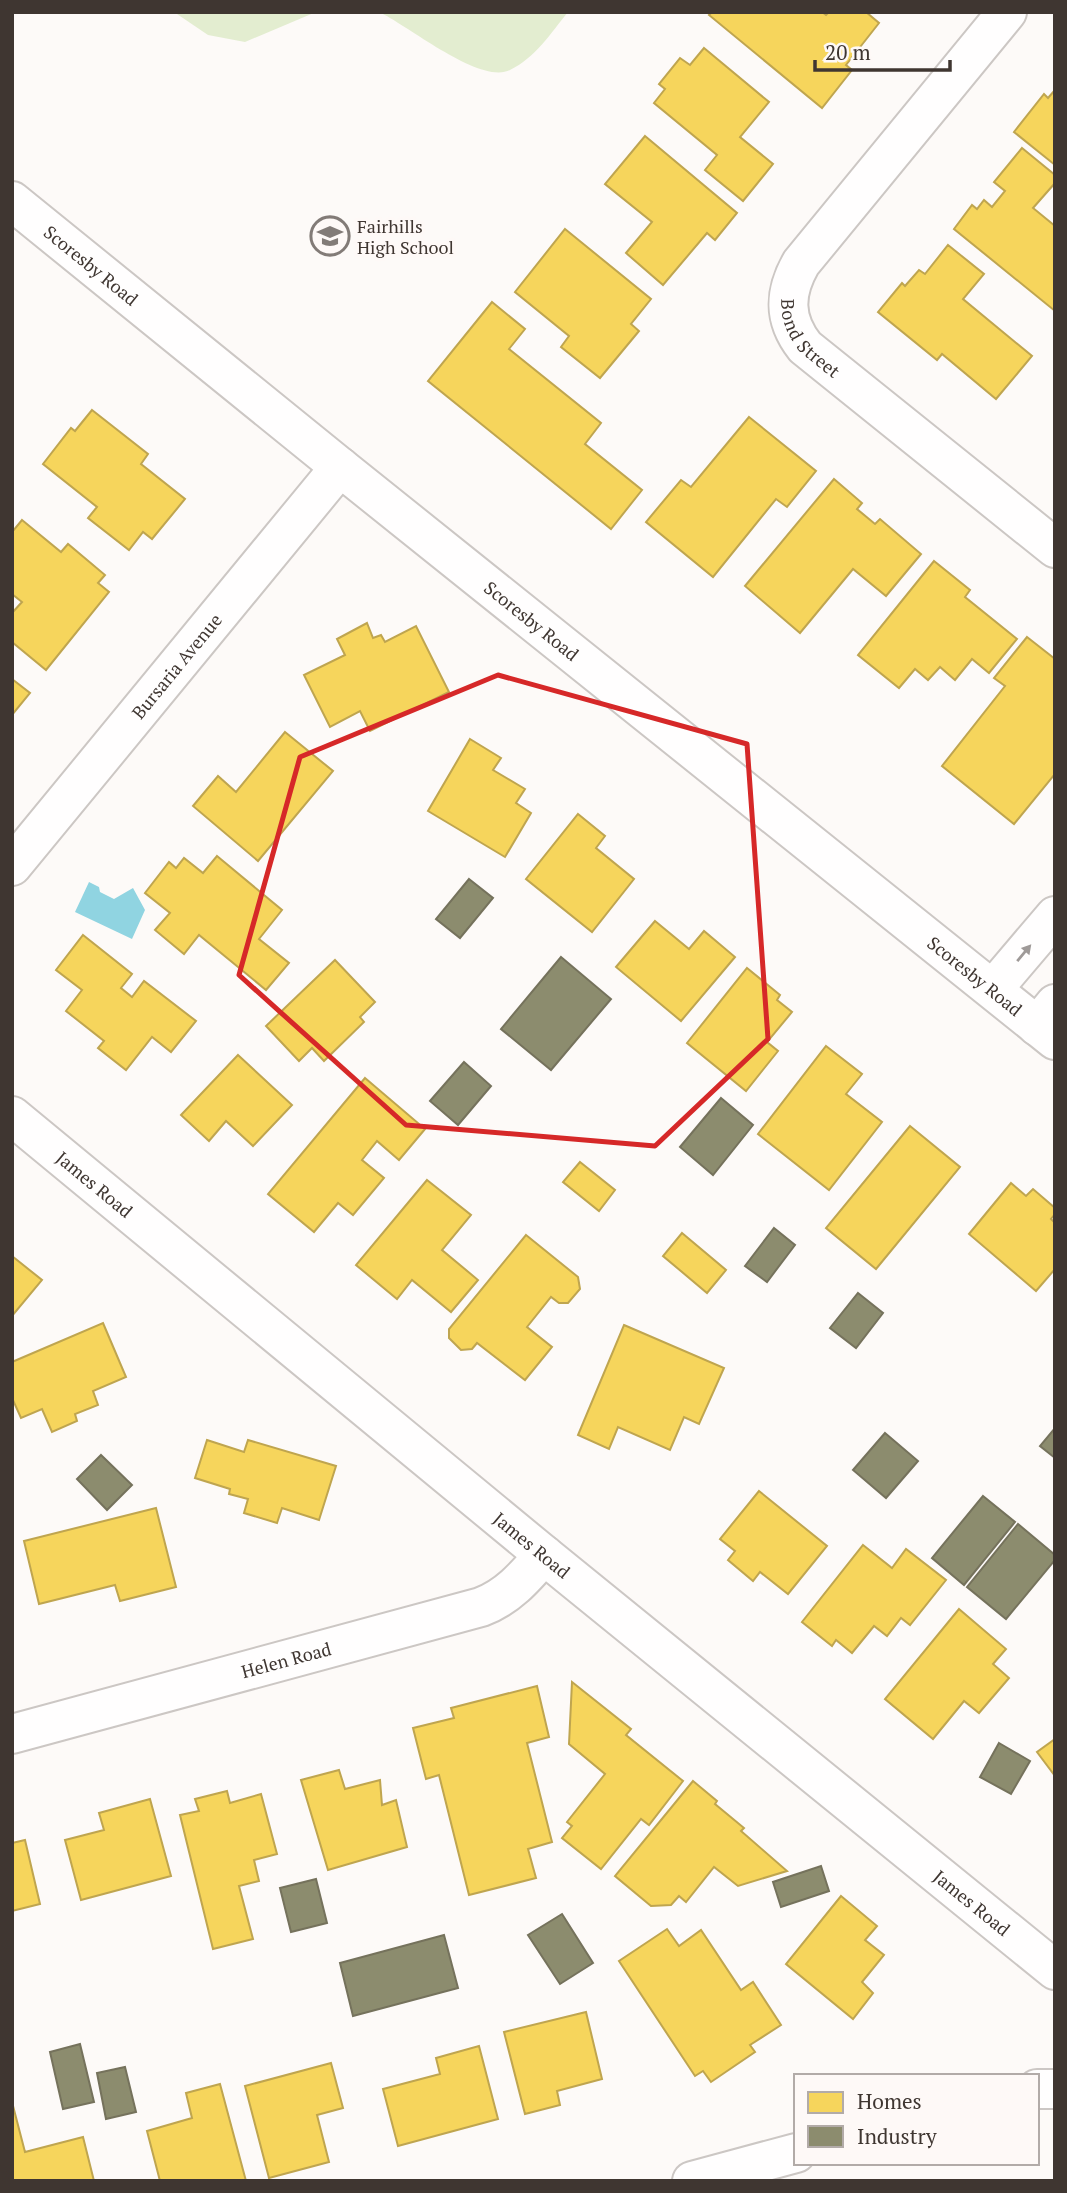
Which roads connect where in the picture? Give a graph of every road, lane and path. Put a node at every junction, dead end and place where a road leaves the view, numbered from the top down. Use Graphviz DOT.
graph roads {
  1 [pos="1007,12"];
  2 [pos="12,201"];
  3 [pos="340,467"];
  4 [pos="1055,548"];
  5 [pos="12,866"];
  6 [pos="1055,916"];
  7 [pos="993,989"];
  8 [pos="1049,1023"];
  9 [pos="12,1116"];
  10 [pos="544,1555"];
  11 [pos="12,1734"];
  12 [pos="1055,1970"];
  13 [pos="794,2154"];
  14 [pos="692,2181"];
  1 -- 4 [label="street, Bond Street"];
  2 -- 3 [label="street, Scoresby Road"];
  3 -- 5 [label="street, Bursaria Avenue"];
  3 -- 7 [label="street, Scoresby Road"];
  7 -- 6 [label="street, one-way"];
  7 -- 8 [label="street, Scoresby Road"];
  9 -- 10 [label="street, James Road"];
  10 -- 11 [label="street, Helen Road"];
  10 -- 12 [label="street, James Road"];
  13 -- 14 [label="street"];
}
